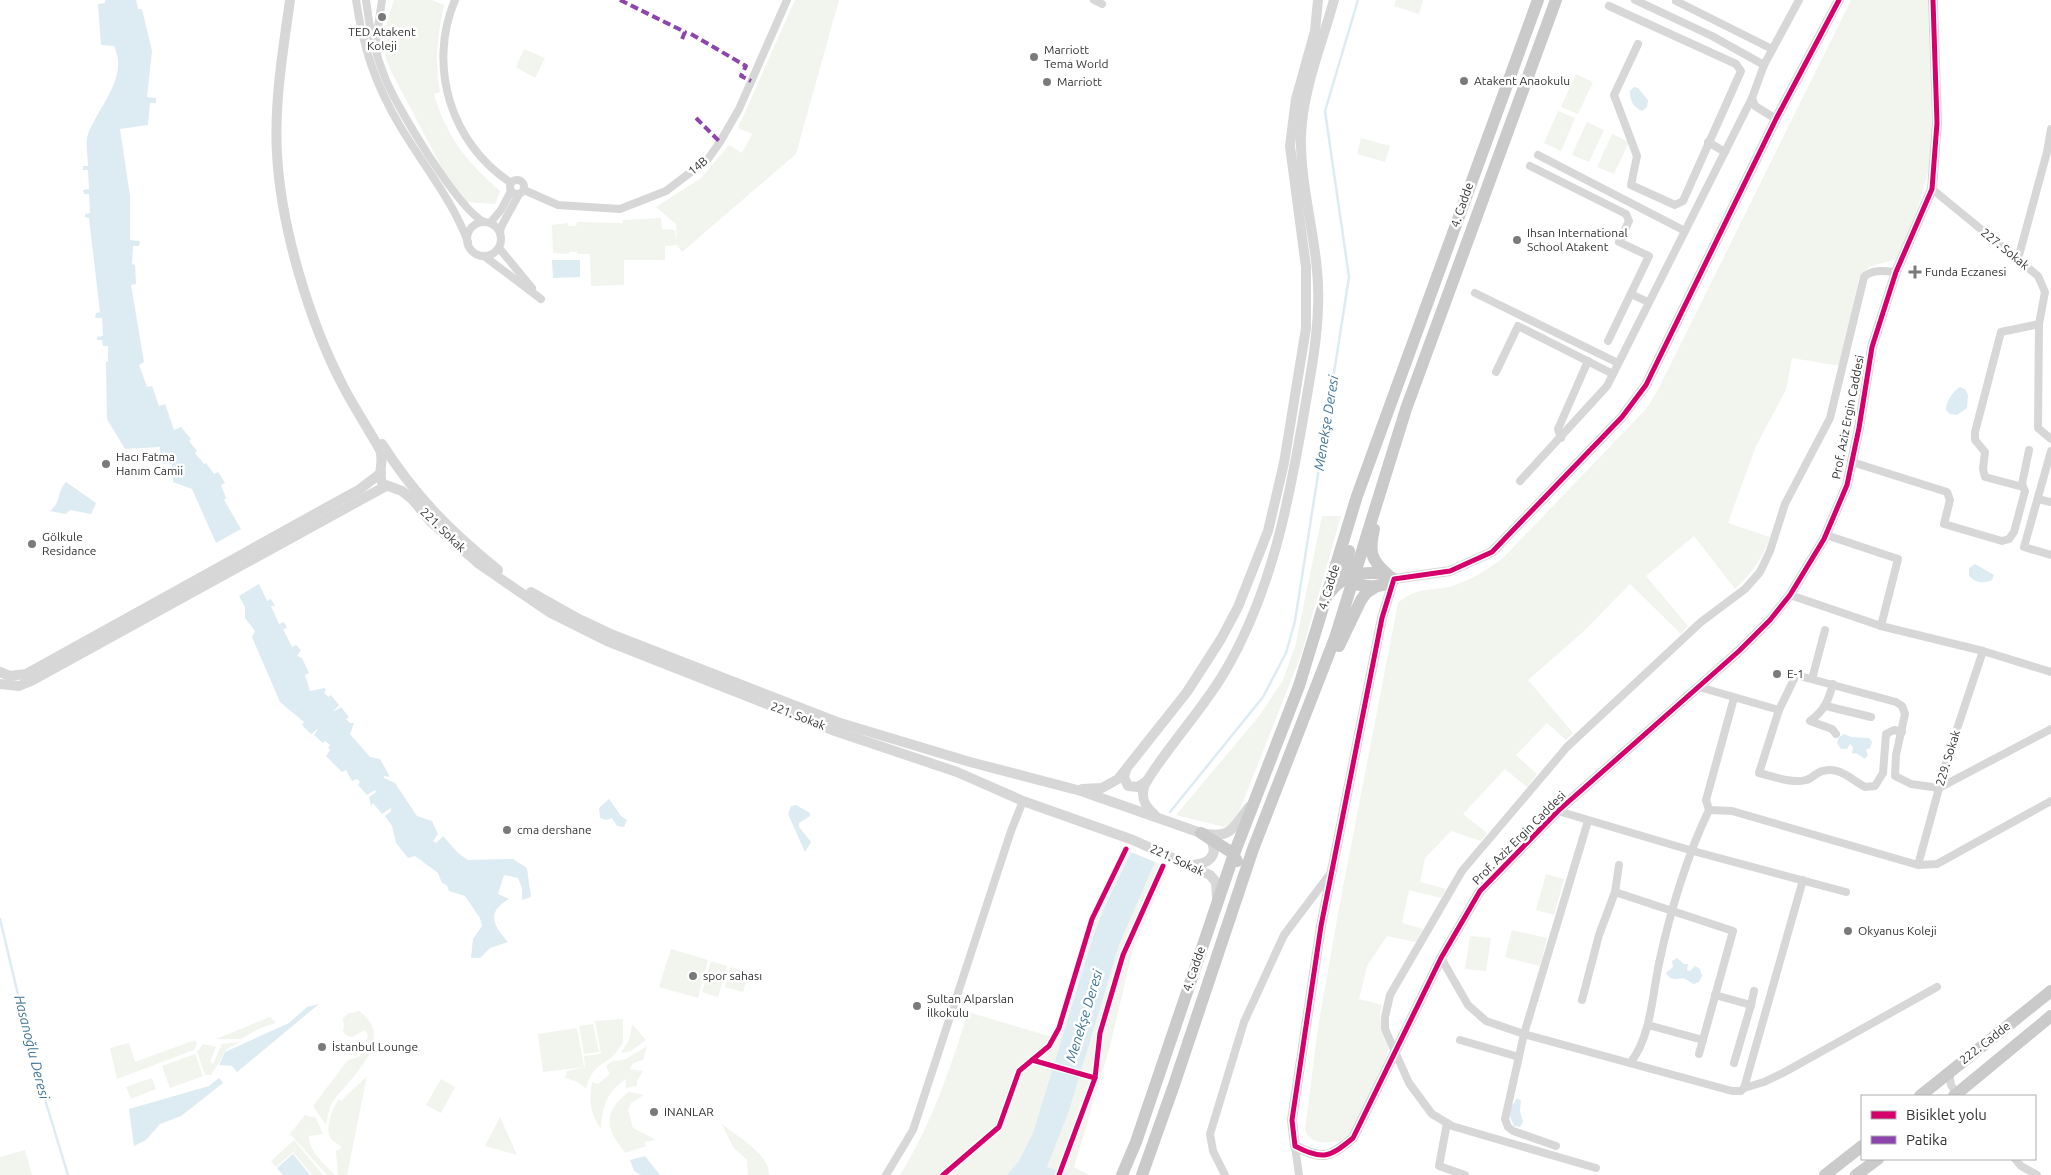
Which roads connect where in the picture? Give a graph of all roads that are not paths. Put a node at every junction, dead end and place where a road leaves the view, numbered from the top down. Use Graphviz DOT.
graph roads {
  1 [pos="290,0"];
  2 [pos="356,0"];
  3 [pos="366,0"];
  4 [pos="382,0"];
  5 [pos="455,0"];
  6 [pos="787,0"];
  7 [pos="1094,0"];
  8 [pos="1318,0"];
  9 [pos="1538,0"];
  10 [pos="1556,0"];
  11 [pos="1635,0"];
  12 [pos="1799,0"];
  13 [pos="1839,0"];
  14 [pos="1933,0"];
  15 [pos="1676,1"];
  16 [pos="1102,4"];
  17 [pos="1333,5"];
  18 [pos="1609,6"];
  19 [pos="1317,15"];
  20 [pos="1638,44"];
  21 [pos="1772,49"];
  22 [pos="375,50"];
  23 [pos="1764,65"];
  24 [pos="1752,98"];
  25 [pos="1776,119"];
  26 [pos="2051,129"];
  27 [pos="1708,142"];
  28 [pos="1725,152"];
  29 [pos="1538,155"];
  30 [pos="1530,166"];
  31 [pos="511,183"];
  32 [pos="1932,189"];
  33 [pos="518,192"];
  34 [pos="487,222"];
  35 [pos="1685,231"];
  36 [pos="500,233"];
  37 [pos="468,242"];
  38 [pos="499,248"];
  39 [pos="484,256"];
  40 [pos="2018,259"];
  41 [pos="1896,272"];
  42 [pos="1475,293"];
  43 [pos="1631,294"];
  44 [pos="1648,302"];
  45 [pos="2039,324"];
  46 [pos="1608,341"];
  47 [pos="1588,361"];
  48 [pos="1618,363"];
  49 [pos="1496,372"];
  50 [pos="1612,374"];
  51 [pos="352,402"];
  52 [pos="1560,438"];
  53 [pos="2051,440"];
  54 [pos="2030,450"];
  55 [pos="2051,451"];
  56 [pos="1852,462"];
  57 [pos="399,470"];
  58 [pos="381,472"];
  59 [pos="1363,479"];
  60 [pos="1520,481"];
  61 [pos="388,486"];
  62 [pos="2023,487"];
  63 [pos="1379,490"];
  64 [pos="2038,499"];
  65 [pos="2051,502"];
  66 [pos="1826,535"];
  67 [pos="2051,555"];
  68 [pos="1391,577"];
  69 [pos="1350,578"];
  70 [pos="1377,586"];
  71 [pos="1790,595"];
  72 [pos="1327,596"];
  73 [pos="1881,626"];
  74 [pos="1826,630"];
  75 [pos="1983,651"];
  76 [pos="0,672"];
  77 [pos="2051,672"];
  78 [pos="1812,678"];
  79 [pos="0,684"];
  80 [pos="1833,684"];
  81 [pos="1699,686"];
  82 [pos="1317,688"];
  83 [pos="1734,698"];
  84 [pos="1826,706"];
  85 [pos="1779,710"];
  86 [pos="1871,717"];
  87 [pos="2051,730"];
  88 [pos="1902,732"];
  89 [pos="1836,734"];
  90 [pos="1127,769"];
  91 [pos="1147,781"];
  92 [pos="1939,788"];
  93 [pos="1073,789"];
  94 [pos="1023,801"];
  95 [pos="2051,801"];
  96 [pos="1254,802"];
  97 [pos="1709,810"];
  98 [pos="1558,811"];
  99 [pos="1162,819"];
  100 [pos="1588,821"];
  101 [pos="1206,837"];
  102 [pos="1693,851"];
  103 [pos="1234,854"];
  104 [pos="1192,865"];
  105 [pos="1619,865"];
  106 [pos="1918,865"];
  107 [pos="1330,874"];
  108 [pos="1803,880"];
  109 [pos="1615,892"];
  110 [pos="1846,892"];
  111 [pos="1216,906"];
  112 [pos="1674,910"];
  113 [pos="1229,920"];
  114 [pos="1440,958"];
  115 [pos="1937,987"];
  116 [pos="2051,990"];
  117 [pos="1754,991"];
  118 [pos="1715,995"];
  119 [pos="1582,1000"];
  120 [pos="1751,1005"];
  121 [pos="2051,1016"];
  122 [pos="1648,1024"];
  123 [pos="1524,1034"];
  124 [pos="1460,1040"];
  125 [pos="1703,1040"];
  126 [pos="1396,1051"];
  127 [pos="1699,1054"];
  128 [pos="1519,1057"];
  129 [pos="1631,1062"];
  130 [pos="1734,1063"];
  131 [pos="1948,1072"];
  132 [pos="1744,1088"];
  133 [pos="1921,1095"];
  134 [pos="1956,1095"];
  135 [pos="1957,1095"];
  136 [pos="1447,1123"];
  137 [pos="1295,1146"];
  138 [pos="1556,1146"];
  139 [pos="1861,1147"];
  140 [pos="1877,1160"];
  141 [pos="2016,1160"];
  142 [pos="2021,1166"];
  143 [pos="1596,1168"];
  144 [pos="886,1175"];
  145 [pos="1122,1175"];
  146 [pos="1142,1175"];
  147 [pos="1225,1175"];
  148 [pos="1299,1175"];
  149 [pos="1465,1175"];
  150 [pos="1825,1175"];
  151 [pos="1856,1175"];
  152 [pos="2019,1175"];
  153 [pos="2037,1175"];
  1 -- 51 [label="street"];
  2 -- 37 [label="street"];
  3 -- 22 [label="street"];
  4 -- 22 [label="street"];
  5 -- 31 [label="street"];
  6 -- 33 [label="street, 14B"];
  7 -- 16 [label="street"];
  8 -- 19 [label="street"];
  9 -- 59 [label="main road, 4. Cadde"];
  10 -- 63 [label="main road, 4. Cadde"];
  11 -- 23 [label="street"];
  12 -- 21 [label="street"];
  13 -- 25 [label="street"];
  14 -- 32 [label="street, Prof. Aziz Ergin Caddesi"];
  15 -- 21 [label="street"];
  17 -- 19 [label="street"];
  17 -- 91 [label="street"];
  18 -- 27 [label="street"];
  19 -- 90 [label="street"];
  20 -- 27 [label="street"];
  21 -- 23 [label="street"];
  22 -- 34 [label="street"];
  23 -- 24 [label="street"];
  24 -- 25 [label="street"];
  24 -- 28 [label="street"];
  25 -- 68 [label="street"];
  26 -- 40 [label="street"];
  27 -- 28 [label="street"];
  28 -- 35 [label="street"];
  29 -- 35 [label="street"];
  30 -- 43 [label="street"];
  31 -- 33 [label="street"];
  31 -- 33 [label="street, 14B"];
  32 -- 40 [label="street, 227. Sokak"];
  32 -- 41 [label="street, Prof. Aziz Ergin Caddesi"];
  33 -- 34 [label="street"];
  33 -- 36 [label="street"];
  34 -- 36 [label="street"];
  34 -- 37 [label="street"];
  35 -- 44 [label="street"];
  36 -- 38 [label="street"];
  37 -- 39 [label="street"];
  38 -- 39 [label="street"];
  38 -- 39 [label="street"];
  40 -- 45 [label="street, 227. Sokak"];
  41 -- 56 [label="street, Prof. Aziz Ergin Caddesi"];
  41 -- 126 [label="street"];
  42 -- 48 [label="street"];
  43 -- 44 [label="street"];
  43 -- 46 [label="street"];
  44 -- 48 [label="street"];
  45 -- 53 [label="street, 227. Sokak"];
  45 -- 62 [label="street"];
  47 -- 49 [label="street"];
  47 -- 50 [label="street"];
  47 -- 52 [label="street"];
  48 -- 50 [label="street"];
  50 -- 52 [label="street"];
  51 -- 57 [label="street"];
  51 -- 58 [label="street"];
  52 -- 60 [label="street"];
  54 -- 62 [label="street"];
  55 -- 64 [label="street"];
  56 -- 62 [label="street"];
  56 -- 66 [label="street, Prof. Aziz Ergin Caddesi"];
  57 -- 58 [label="street"];
  57 -- 61 [label="street"];
  57 -- 93 [label="street"];
  58 -- 61 [label="street"];
  58 -- 76 [label="street"];
  59 -- 69 [label="main road"];
  59 -- 72 [label="main road, 4. Cadde"];
  61 -- 79 [label="street"];
  61 -- 94 [label="street, 221. Sokak"];
  63 -- 68 [label="main road"];
  63 -- 69 [label="main road, 4. Cadde"];
  64 -- 65 [label="street"];
  64 -- 67 [label="street"];
  66 -- 71 [label="street, Prof. Aziz Ergin Caddesi"];
  66 -- 73 [label="street"];
  68 -- 69 [label="main road"];
  68 -- 70 [label="main road"];
  68 -- 107 [label="street"];
  69 -- 70 [label="main road"];
  69 -- 72 [label="main road"];
  69 -- 82 [label="main road, 4. Cadde"];
  70 -- 82 [label="main road"];
  71 -- 73 [label="street"];
  71 -- 81 [label="street, Prof. Aziz Ergin Caddesi"];
  72 -- 96 [label="main road, 4. Cadde"];
  73 -- 75 [label="street"];
  74 -- 78 [label="street"];
  75 -- 77 [label="street"];
  75 -- 92 [label="street, 229. Sokak"];
  78 -- 80 [label="street"];
  78 -- 85 [label="street"];
  80 -- 84 [label="street"];
  80 -- 88 [label="street"];
  81 -- 83 [label="street"];
  81 -- 98 [label="street, Prof. Aziz Ergin Caddesi"];
  82 -- 113 [label="main road, 4. Cadde"];
  83 -- 85 [label="street"];
  83 -- 97 [label="street"];
  84 -- 86 [label="street"];
  84 -- 89 [label="street"];
  85 -- 88 [label="street"];
  87 -- 92 [label="street"];
  88 -- 92 [label="street"];
  90 -- 91 [label="street"];
  90 -- 93 [label="street"];
  91 -- 99 [label="street"];
  92 -- 106 [label="street, 229. Sokak"];
  93 -- 99 [label="street"];
  94 -- 104 [label="street, 221. Sokak"];
  94 -- 144 [label="street"];
  95 -- 106 [label="street"];
  96 -- 101 [label="street"];
  96 -- 103 [label="main road, 4. Cadde"];
  97 -- 102 [label="street"];
  97 -- 106 [label="street"];
  98 -- 100 [label="street"];
  98 -- 114 [label="street, Prof. Aziz Ergin Caddesi"];
  99 -- 101 [label="street"];
  100 -- 102 [label="street"];
  100 -- 123 [label="street"];
  101 -- 103 [label="main road"];
  101 -- 104 [label="street"];
  102 -- 108 [label="street"];
  102 -- 112 [label="street"];
  103 -- 111 [label="main road, 4. Cadde"];
  103 -- 113 [label="main road"];
  104 -- 111 [label="street, 221. Sokak"];
  105 -- 109 [label="street"];
  107 -- 137 [label="street"];
  107 -- 147 [label="street"];
  108 -- 110 [label="street"];
  108 -- 132 [label="street"];
  109 -- 112 [label="street"];
  109 -- 119 [label="street"];
  111 -- 145 [label="main road, 4. Cadde"];
  112 -- 118 [label="street"];
  112 -- 122 [label="street"];
  113 -- 146 [label="main road, 4. Cadde"];
  114 -- 123 [label="street"];
  114 -- 126 [label="street, Prof. Aziz Ergin Caddesi"];
  115 -- 132 [label="street"];
  116 -- 131 [label="main road, 222. Cadde"];
  117 -- 120 [label="street"];
  118 -- 120 [label="street"];
  118 -- 125 [label="street"];
  120 -- 130 [label="street"];
  121 -- 135 [label="main road, 222. Cadde"];
  122 -- 125 [label="street"];
  122 -- 129 [label="street"];
  123 -- 128 [label="street"];
  123 -- 129 [label="street"];
  124 -- 128 [label="street"];
  125 -- 127 [label="street"];
  126 -- 136 [label="street"];
  126 -- 137 [label="street, Prof. Aziz Ergin Caddesi"];
  128 -- 138 [label="street"];
  129 -- 132 [label="street"];
  131 -- 133 [label="main road, 222. Cadde"];
  131 -- 134 [label="street"];
  136 -- 143 [label="street"];
  136 -- 149 [label="street"];
  137 -- 148 [label="street"];
  139 -- 150 [label="main road"];
  140 -- 151 [label="main road"];
  141 -- 142 [label="street"];
  142 -- 152 [label="street"];
  142 -- 153 [label="street"];
}
